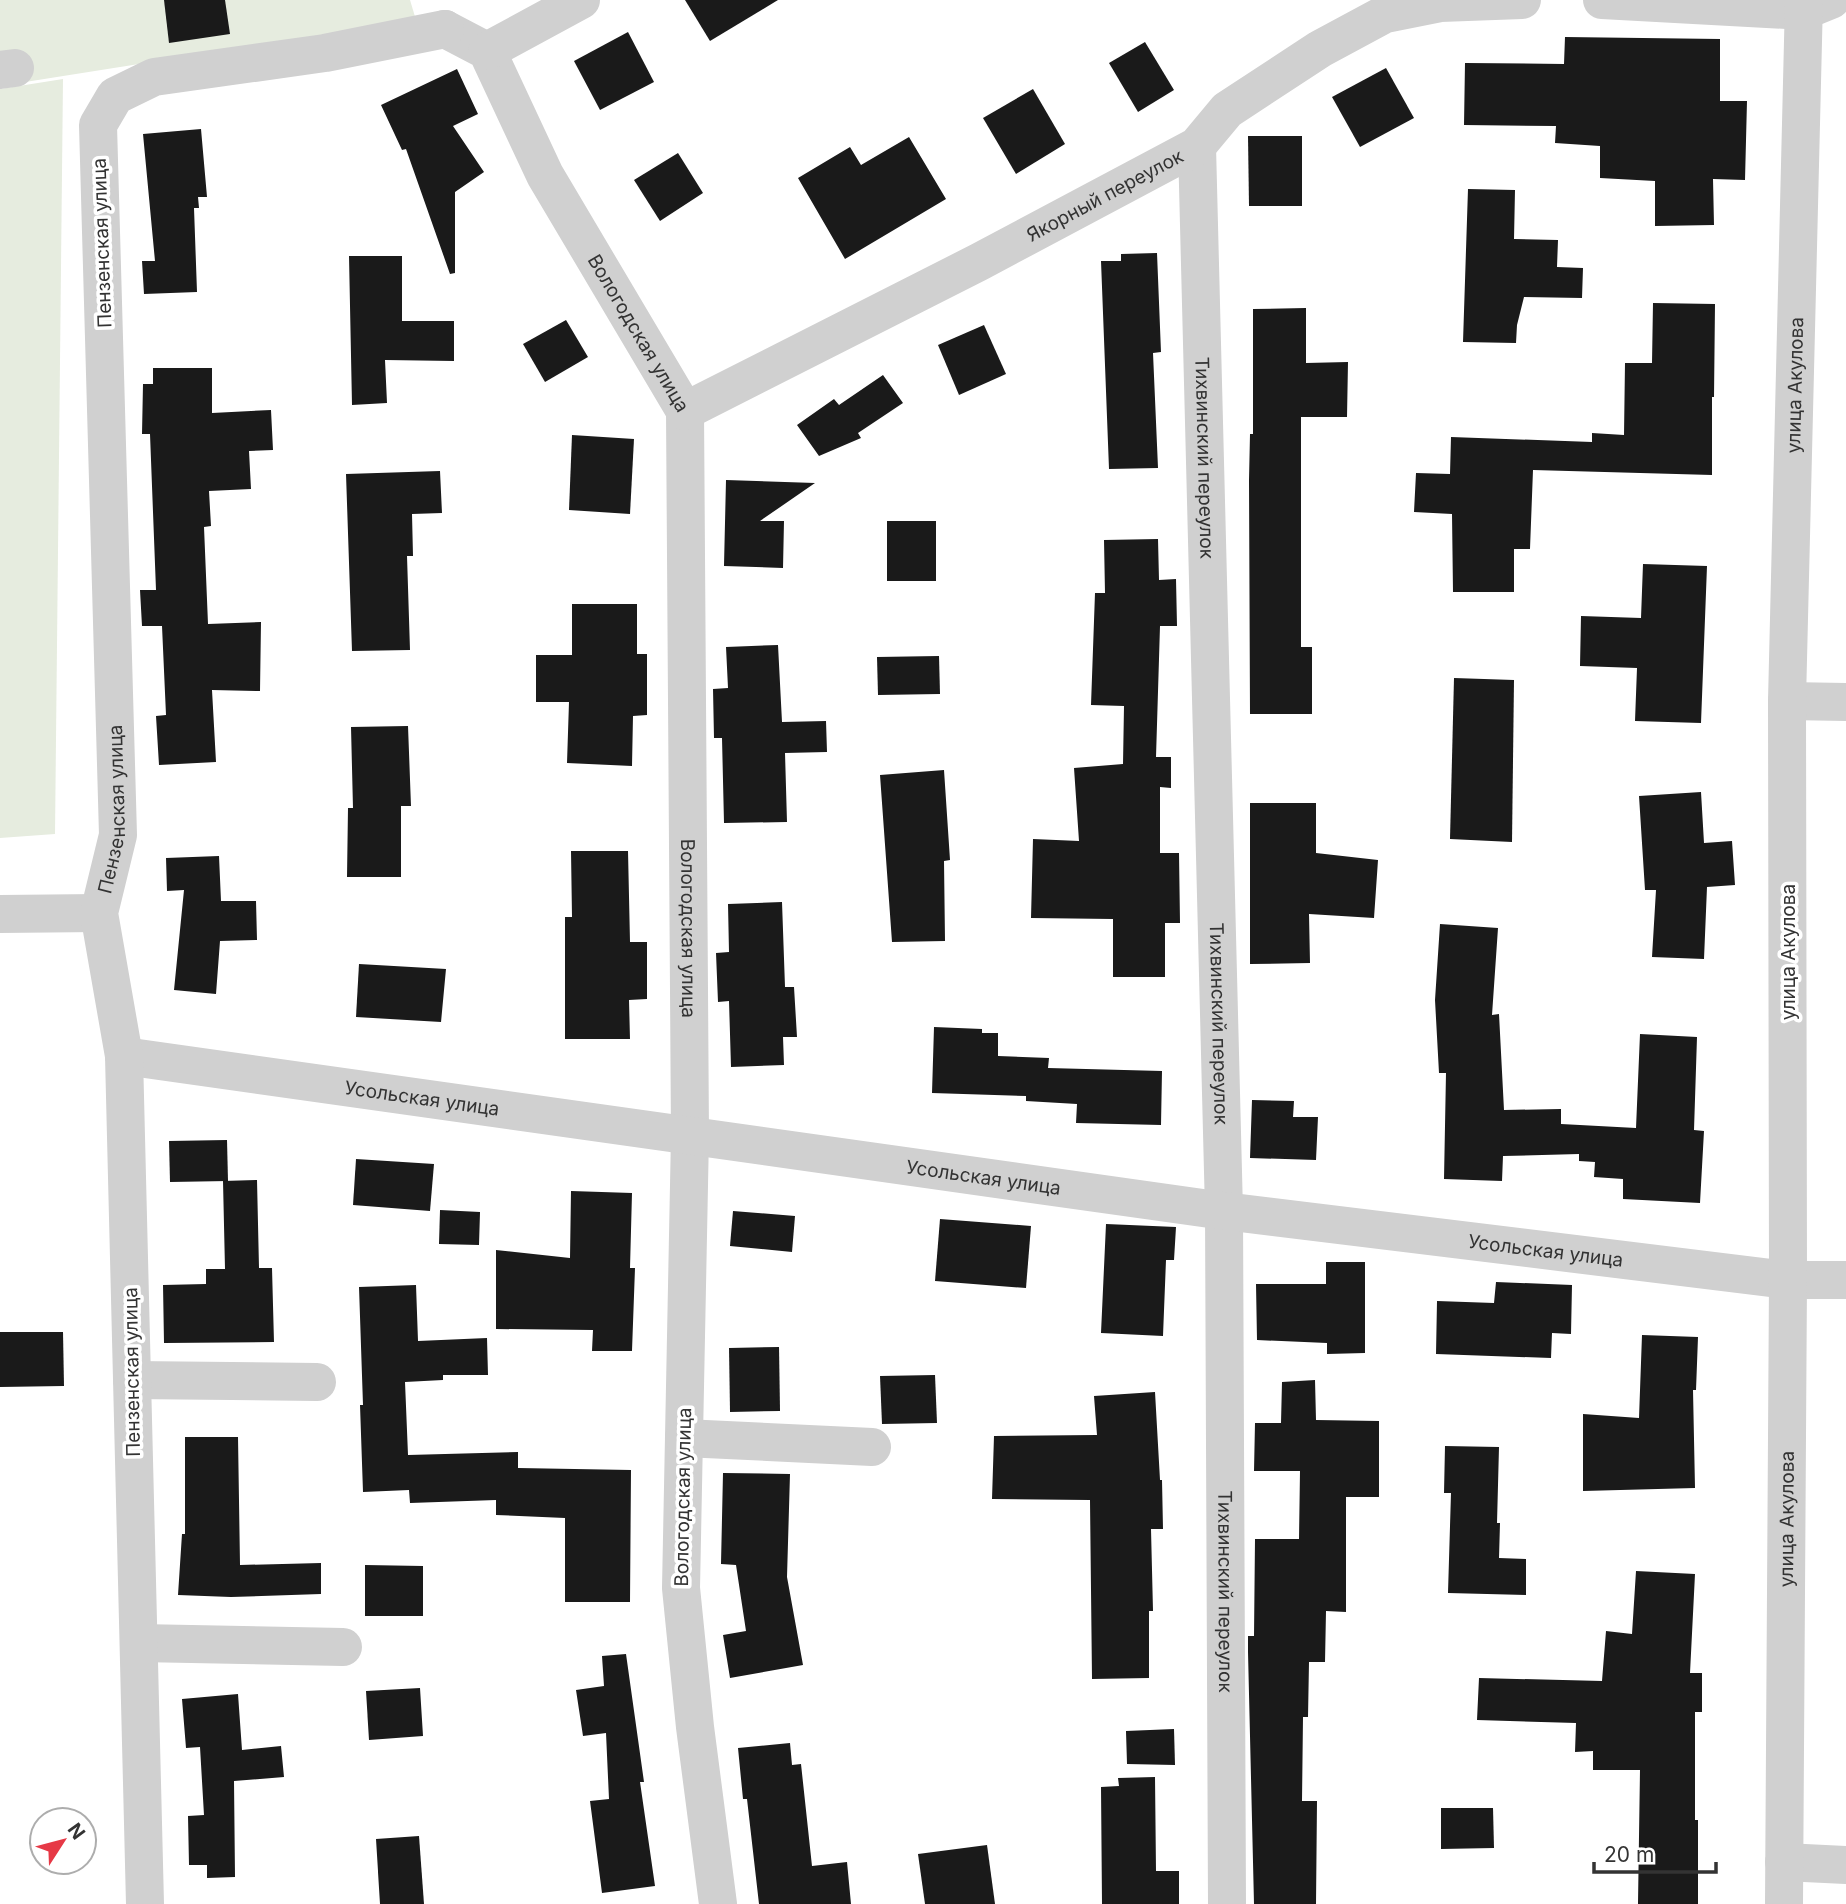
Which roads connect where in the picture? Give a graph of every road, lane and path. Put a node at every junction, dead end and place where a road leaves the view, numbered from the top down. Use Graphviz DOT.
graph roads {
  1 [pos="580,0"];
  2 [pos="1522,0"];
  3 [pos="1602,0"];
  4 [pos="1813,4"];
  5 [pos="445,15"];
  6 [pos="487,51"];
  7 [pos="1196,146"];
  8 [pos="685,411"];
  9 [pos="1787,701"];
  10 [pos="1846,702"];
  11 [pos="99,913"];
  12 [pos="0,914"];
  13 [pos="124,1056"];
  14 [pos="690,1135"];
  15 [pos="1224,1211"];
  16 [pos="1788,1280"];
  17 [pos="1846,1280"];
  18 [pos="132,1380"];
  19 [pos="317,1382"];
  20 [pos="684,1438"];
  21 [pos="873,1447"];
  22 [pos="139,1643"];
  23 [pos="342,1647"];
  24 [pos="1784,1862"];
  25 [pos="1846,1865"];
  26 [pos="145,1904"];
  27 [pos="718,1904"];
  28 [pos="1227,1904"];
  29 [pos="1784,1904"];
  1 -- 6 [label="street"];
  2 -- 7 [label="street, Якорный переулок"];
  3 -- 4 [label="street"];
  4 -- 9 [label="street, улица Акулова"];
  5 -- 6 [label="street"];
  5 -- 11 [label="street, Пензенская улица"];
  6 -- 8 [label="street, Вологодская улица"];
  7 -- 8 [label="street, Якорный переулок"];
  7 -- 15 [label="street, Тихвинский переулок"];
  8 -- 14 [label="street, Вологодская улица"];
  9 -- 10 [label="street"];
  9 -- 16 [label="street, улица Акулова"];
  11 -- 12 [label="street"];
  11 -- 13 [label="street, Пензенская улица"];
  13 -- 14 [label="street, Усольская улица"];
  13 -- 18 [label="street, Пензенская улица"];
  14 -- 15 [label="street, Усольская улица"];
  14 -- 20 [label="street, Вологодская улица"];
  15 -- 16 [label="street, Усольская улица"];
  15 -- 28 [label="street, Тихвинский переулок"];
  16 -- 17 [label="street, Усольская улица"];
  16 -- 24 [label="street, улица Акулова"];
  18 -- 19 [label="street"];
  18 -- 22 [label="street, Пензенская улица"];
  20 -- 21 [label="street"];
  20 -- 27 [label="street, Вологодская улица"];
  22 -- 23 [label="street"];
  22 -- 26 [label="street, Пензенская улица"];
  24 -- 25 [label="street"];
  24 -- 29 [label="street, улица Акулова"];
}
